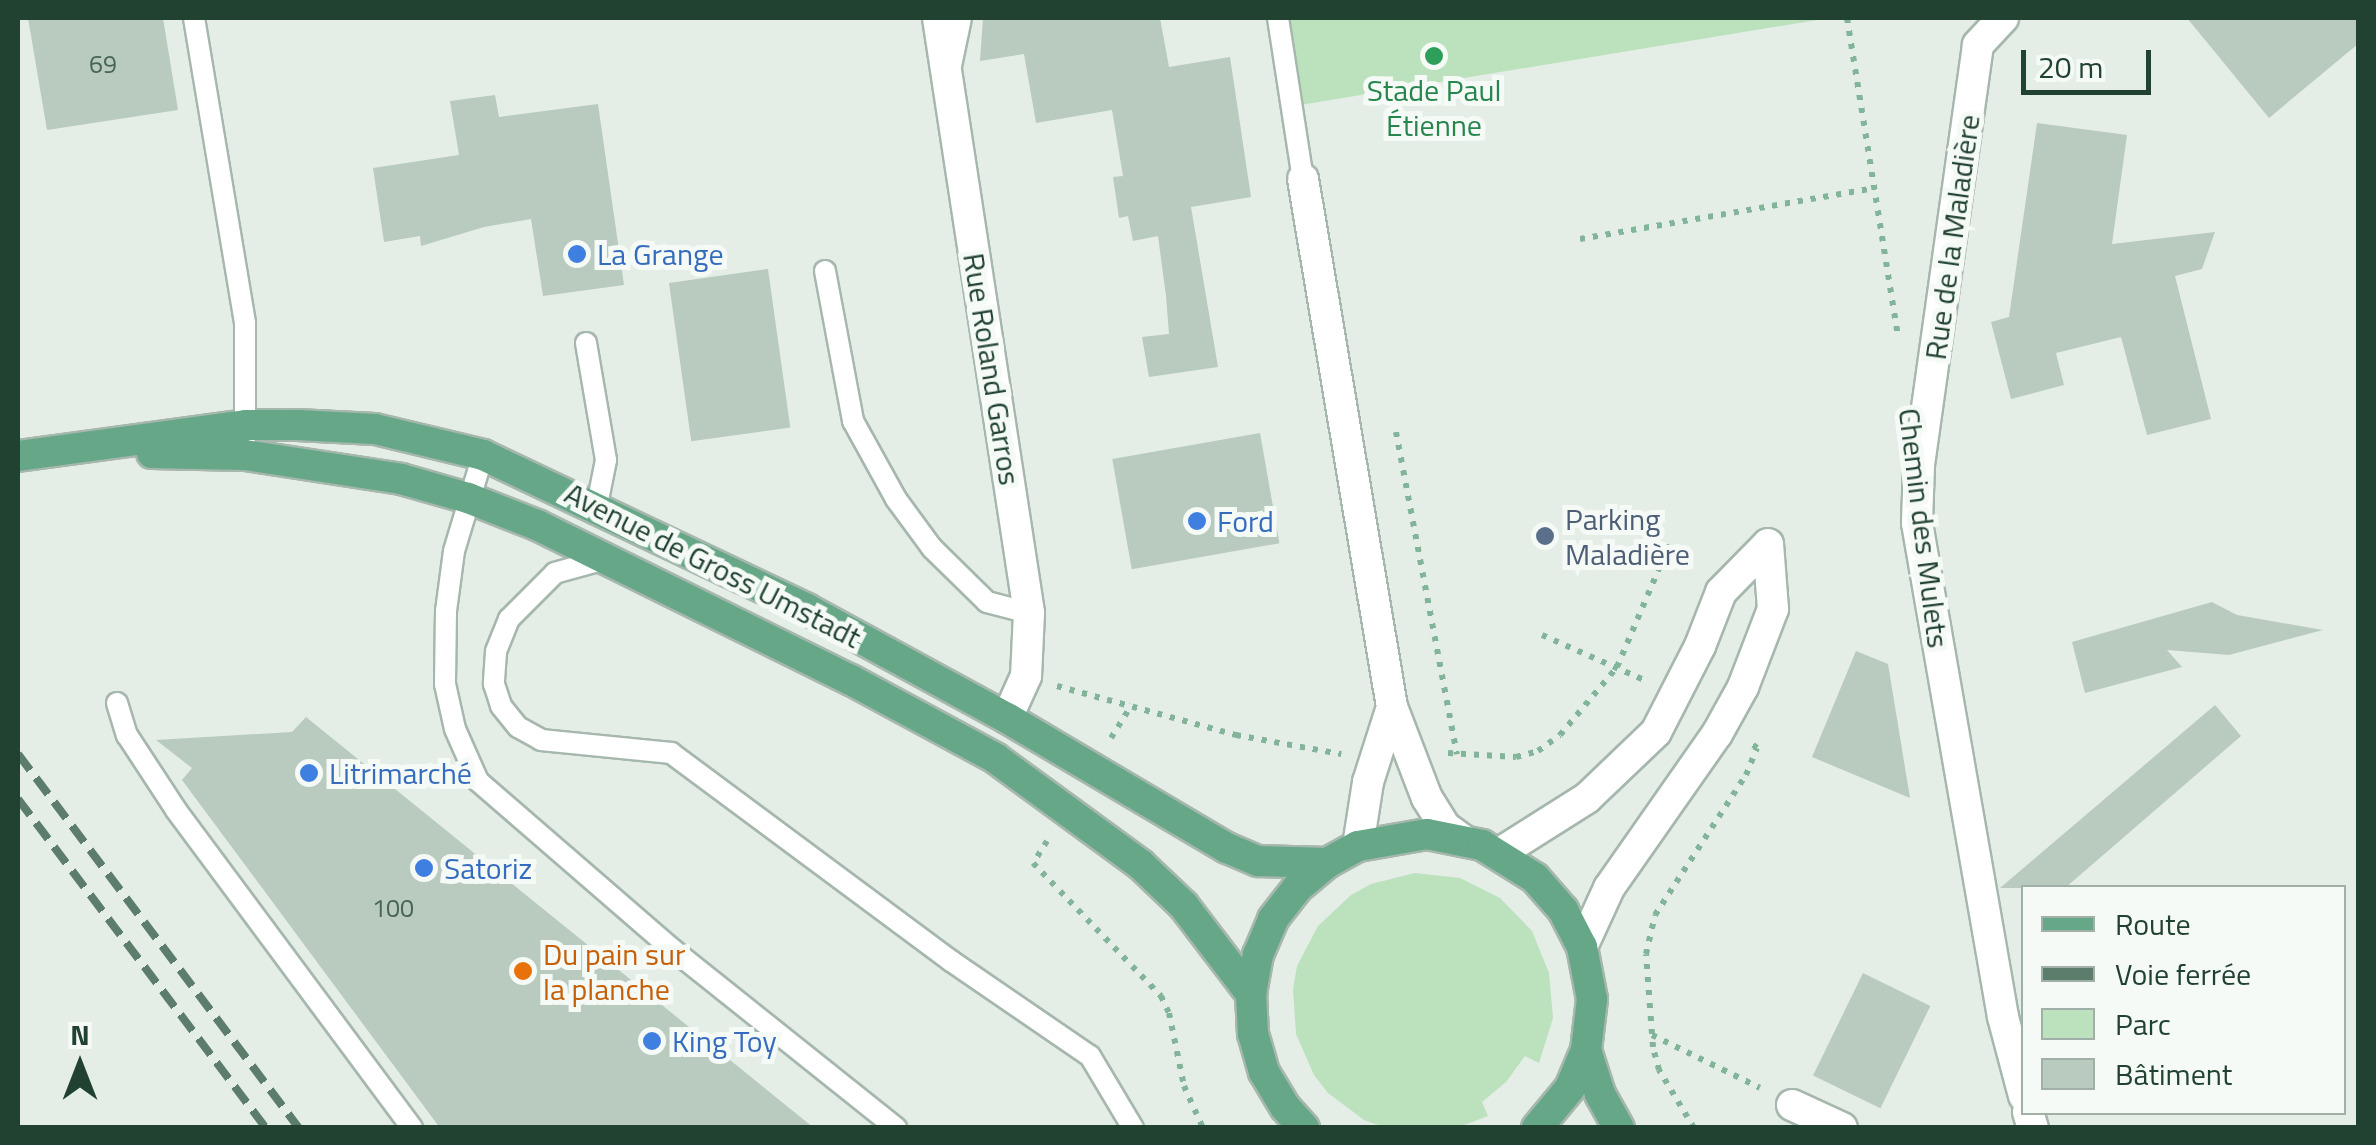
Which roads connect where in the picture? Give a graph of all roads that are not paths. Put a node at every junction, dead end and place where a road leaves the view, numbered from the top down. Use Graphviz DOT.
graph roads {
  1 [pos="194,18"];
  2 [pos="938,18"];
  3 [pos="960,18"];
  4 [pos="1278,18"];
  5 [pos="2003,18"];
  6 [pos="948,82"];
  7 [pos="1303,179"];
  8 [pos="824,272"];
  9 [pos="586,343"];
  10 [pos="245,440"];
  11 [pos="18,453"];
  12 [pos="483,455"];
  13 [pos="1919,465"];
  14 [pos="468,498"];
  15 [pos="597,506"];
  16 [pos="604,559"];
  17 [pos="1029,613"];
  18 [pos="117,703"];
  19 [pos="1392,706"];
  20 [pos="1006,718"];
  21 [pos="1463,840"];
  22 [pos="1358,846"];
  23 [pos="1500,853"];
  24 [pos="1327,863"];
  25 [pos="1582,947"];
  26 [pos="1250,994"];
  27 [pos="1586,1050"];
  28 [pos="2021,1085"];
  29 [pos="1792,1104"];
  30 [pos="1291,1121"];
  31 [pos="1131,1123"];
  32 [pos="412,1128"];
  33 [pos="896,1128"];
  34 [pos="1537,1128"];
  35 [pos="1620,1128"];
  36 [pos="1842,1128"];
  1 -- 10 [label="lane"];
  2 -- 6 [label="street, Rue Roland Garros"];
  3 -- 6 [label="lane"];
  4 -- 7 [label="lane"];
  5 -- 13 [label="street, Rue de la Maladière"];
  6 -- 17 [label="street, Rue Roland Garros"];
  7 -- 19 [label="street"];
  8 -- 17 [label="lane"];
  9 -- 15 [label="lane"];
  10 -- 11 [label="main road, Avenue de Gross Umstadt"];
  10 -- 12 [label="main road, Avenue de Gross Umstadt"];
  10 -- 14 [label="main road, Avenue de Gross Umstadt"];
  12 -- 14 [label="lane"];
  12 -- 15 [label="main road, Avenue de Gross Umstadt"];
  13 -- 28 [label="street, Chemin des Mulets"];
  14 -- 16 [label="main road, Avenue de Gross Umstadt"];
  14 -- 33 [label="lane"];
  15 -- 20 [label="main road, Avenue de Gross Umstadt"];
  16 -- 26 [label="main road, Avenue de Gross Umstadt"];
  16 -- 31 [label="lane"];
  17 -- 20 [label="street, Rue Roland Garros"];
  18 -- 32 [label="lane"];
  19 -- 21 [label="street"];
  19 -- 22 [label="street"];
  20 -- 24 [label="main road, Avenue de Gross Umstadt"];
  21 -- 22 [label="main road"];
  21 -- 23 [label="main road"];
  22 -- 24 [label="main road"];
  23 -- 25 [label="main road"];
  23 -- 25 [label="street"];
  24 -- 26 [label="main road"];
  25 -- 27 [label="main road"];
  26 -- 30 [label="main road"];
  27 -- 34 [label="main road"];
  27 -- 35 [label="main road"];
  29 -- 36 [label="street"];
}
